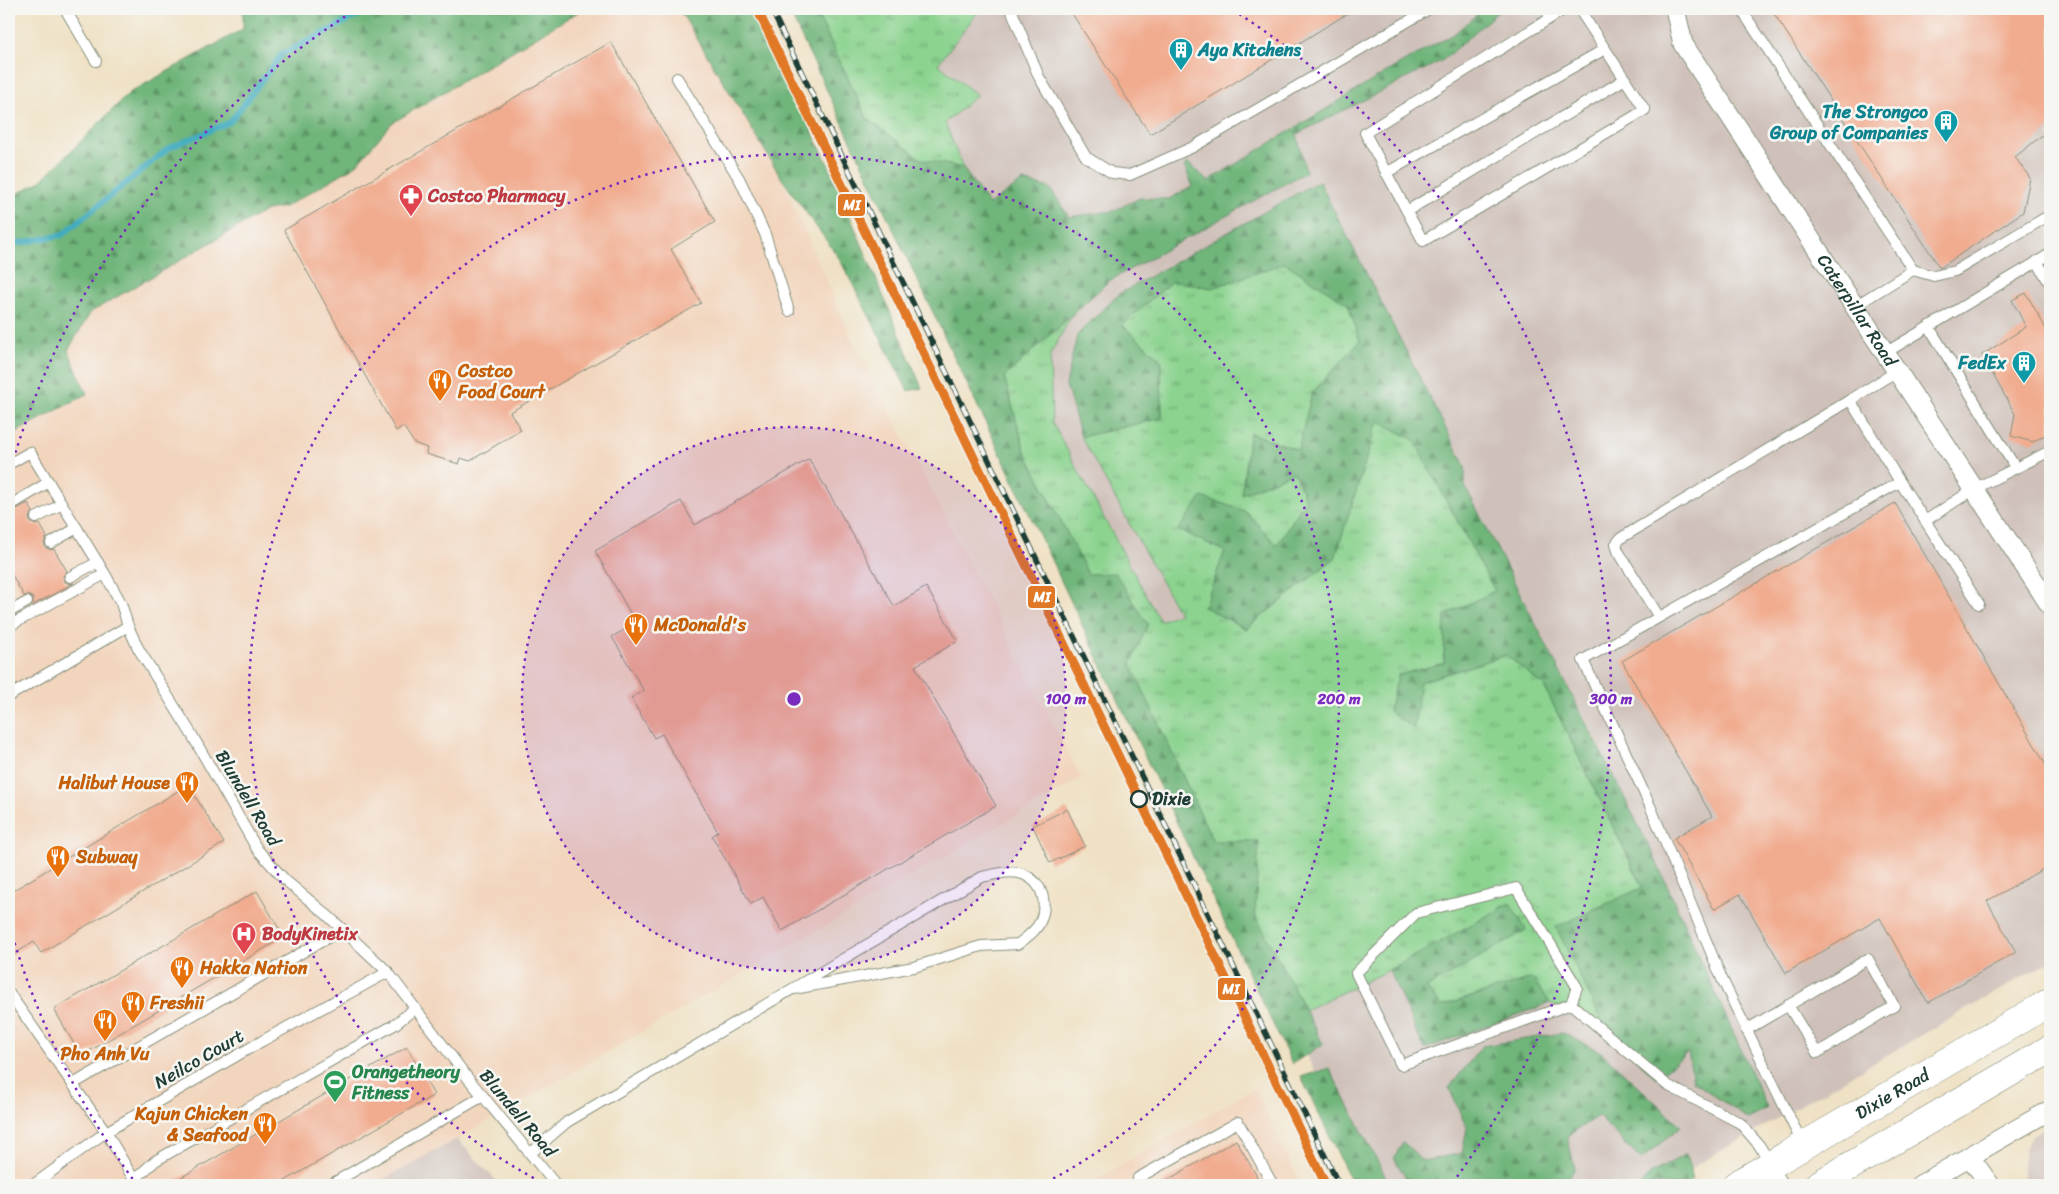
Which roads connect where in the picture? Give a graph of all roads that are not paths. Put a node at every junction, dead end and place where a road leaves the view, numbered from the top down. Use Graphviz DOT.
graph roads {
  1 [pos="65,9"];
  2 [pos="1011,9"];
  3 [pos="1429,9"];
  4 [pos="1565,9"];
  5 [pos="1579,9"];
  6 [pos="1675,9"];
  7 [pos="1741,9"];
  8 [pos="1605,49"];
  9 [pos="96,61"];
  10 [pos="677,78"];
  11 [pos="1625,79"];
  12 [pos="1386,173"];
  13 [pos="1407,210"];
  14 [pos="2050,215"];
  15 [pos="2050,254"];
  16 [pos="2037,262"];
  17 [pos="1912,270"];
  18 [pos="2050,284"];
  19 [pos="1854,306"];
  20 [pos="789,310"];
  21 [pos="1929,327"];
  22 [pos="1885,353"];
  23 [pos="1897,371"];
  24 [pos="1850,400"];
  25 [pos="2050,451"];
  26 [pos="9,464"];
  27 [pos="2015,467"];
  28 [pos="49,482"];
  29 [pos="1900,482"];
  30 [pos="1974,489"];
  31 [pos="62,504"];
  32 [pos="9,506"];
  33 [pos="36,518"];
  34 [pos="1925,521"];
  35 [pos="77,528"];
  36 [pos="51,543"];
  37 [pos="98,562"];
  38 [pos="105,574"];
  39 [pos="70,577"];
  40 [pos="27,602"];
  41 [pos="1979,604"];
  42 [pos="2050,605"];
  43 [pos="9,612"];
  44 [pos="1659,618"];
  45 [pos="9,626"];
  46 [pos="128,626"];
  47 [pos="9,696"];
  48 [pos="343,929"];
  49 [pos="388,972"];
  50 [pos="794,989"];
  51 [pos="9,993"];
  52 [pos="2050,1002"];
  53 [pos="1572,1004"];
  54 [pos="1788,1005"];
  55 [pos="414,1009"];
  56 [pos="1746,1030"];
  57 [pos="2050,1049"];
  58 [pos="73,1084"];
  59 [pos="483,1096"];
  60 [pos="2050,1110"];
  61 [pos="106,1132"];
  62 [pos="1803,1146"];
  63 [pos="531,1154"];
  64 [pos="1970,1157"];
  65 [pos="1778,1175"];
  66 [pos="135,1183"];
  67 [pos="1820,1184"];
  68 [pos="33,1185"];
  69 [pos="330,1185"];
  70 [pos="556,1185"];
  71 [pos="1142,1185"];
  72 [pos="1273,1185"];
  73 [pos="1736,1185"];
  74 [pos="1920,1185"];
  75 [pos="1990,1185"];
  1 -- 9 [label="lane"];
  2 -- 3 [label="lane"];
  4 -- 12 [label="lane"];
  5 -- 8 [label="lane"];
  6 -- 19 [label="street, Caterpillar Road"];
  7 -- 17 [label="lane"];
  8 -- 11 [label="lane"];
  8 -- 12 [label="lane"];
  10 -- 20 [label="lane"];
  11 -- 13 [label="lane"];
  11 -- 13 [label="lane"];
  12 -- 13 [label="lane"];
  14 -- 17 [label="lane"];
  15 -- 16 [label="lane"];
  16 -- 18 [label="lane"];
  16 -- 21 [label="lane"];
  17 -- 19 [label="lane"];
  19 -- 22 [label="street, Caterpillar Road"];
  21 -- 22 [label="lane"];
  21 -- 27 [label="lane"];
  22 -- 23 [label="street, Caterpillar Road"];
  23 -- 24 [label="lane"];
  23 -- 30 [label="street, Caterpillar Road"];
  24 -- 29 [label="lane"];
  24 -- 44 [label="lane"];
  25 -- 27 [label="lane"];
  26 -- 28 [label="lane, Blundell Road"];
  27 -- 30 [label="lane"];
  28 -- 31 [label="lane, Blundell Road"];
  28 -- 32 [label="lane"];
  29 -- 34 [label="lane"];
  29 -- 44 [label="lane"];
  30 -- 34 [label="lane"];
  30 -- 42 [label="street, Caterpillar Road"];
  31 -- 33 [label="lane"];
  31 -- 35 [label="lane, Blundell Road"];
  34 -- 41 [label="lane"];
  35 -- 36 [label="lane"];
  35 -- 37 [label="lane, Blundell Road"];
  37 -- 38 [label="lane, Blundell Road"];
  37 -- 39 [label="lane"];
  38 -- 45 [label="lane"];
  38 -- 46 [label="lane, Blundell Road"];
  40 -- 43 [label="lane"];
  44 -- 56 [label="lane"];
  46 -- 47 [label="lane"];
  46 -- 48 [label="lane, Blundell Road"];
  48 -- 49 [label="lane, Blundell Road"];
  48 -- 58 [label="lane"];
  49 -- 55 [label="lane, Blundell Road"];
  49 -- 61 [label="lane, Neilco Court"];
  50 -- 50 [label="lane"];
  50 -- 63 [label="lane"];
  51 -- 58 [label="lane"];
  52 -- 62 [label="main road, Dixie Road"];
  53 -- 53 [label="lane"];
  53 -- 65 [label="lane"];
  54 -- 54 [label="lane"];
  54 -- 56 [label="lane"];
  55 -- 59 [label="lane, Blundell Road"];
  55 -- 66 [label="lane"];
  56 -- 62 [label="lane"];
  57 -- 67 [label="main road"];
  58 -- 61 [label="lane"];
  59 -- 63 [label="lane, Blundell Road"];
  59 -- 69 [label="lane"];
  60 -- 64 [label="street"];
  61 -- 66 [label="lane"];
  61 -- 68 [label="lane, Neilco Court"];
  62 -- 65 [label="main road, Dixie Road"];
  62 -- 67 [label="main road"];
  63 -- 70 [label="lane, Blundell Road"];
  64 -- 74 [label="street"];
  64 -- 75 [label="street"];
  65 -- 73 [label="main road, Dixie Road"];
  71 -- 72 [label="lane"];
}
